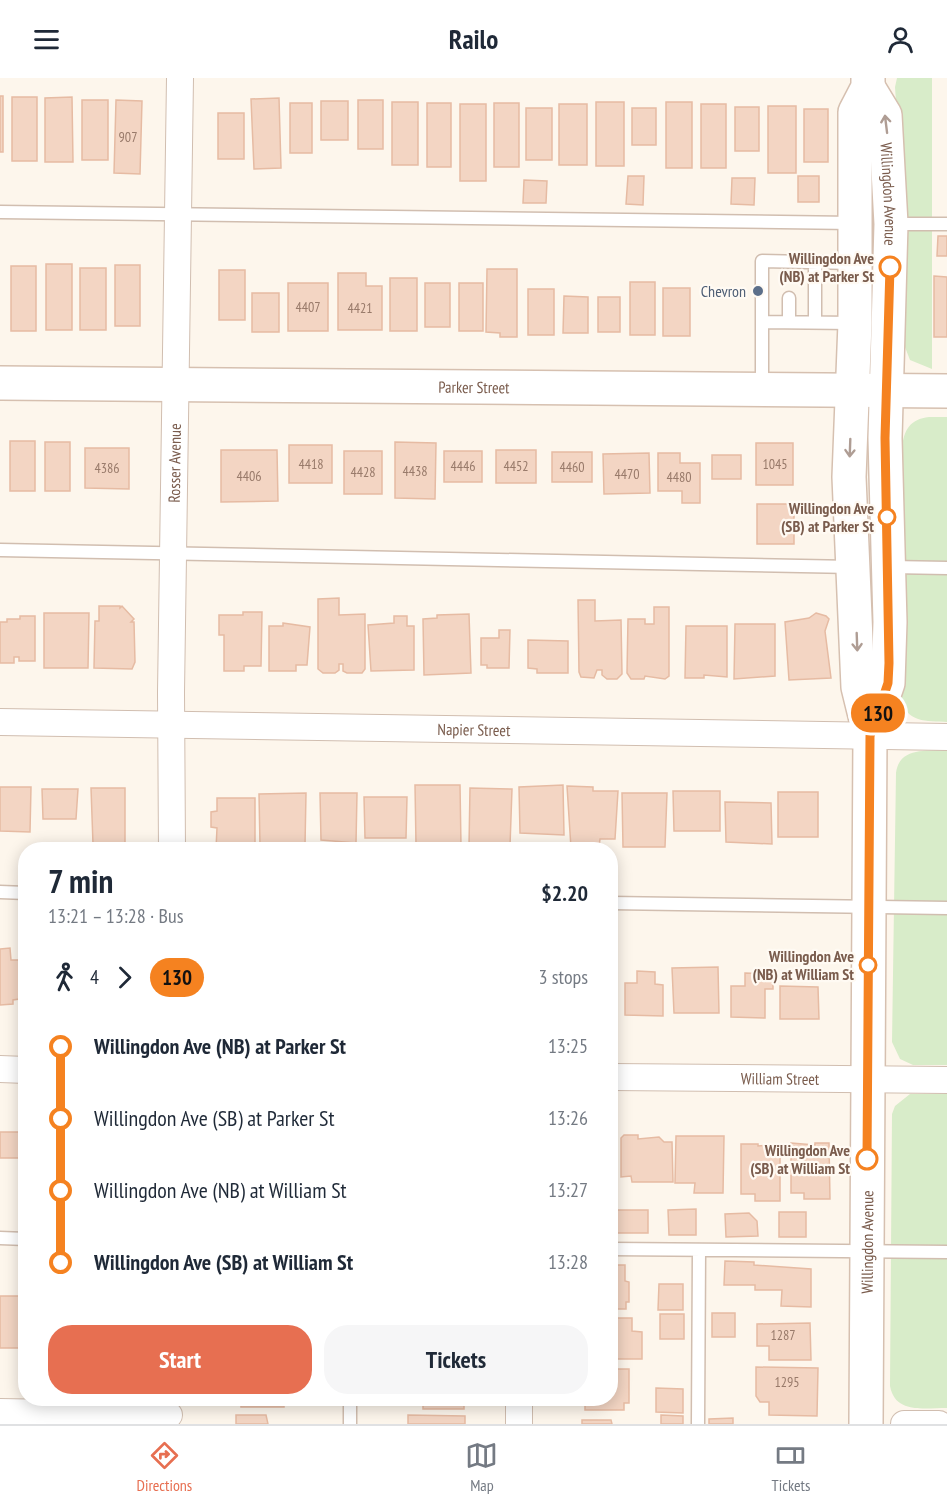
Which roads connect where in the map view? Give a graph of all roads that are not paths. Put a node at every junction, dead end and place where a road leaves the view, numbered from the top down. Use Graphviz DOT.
graph roads {
  1 [pos="180,78"];
  2 [pos="868,82"];
  3 [pos="0,212"];
  4 [pos="179,214"];
  5 [pos="855,223"];
  6 [pos="891,224"];
  7 [pos="947,224"];
  8 [pos="815,262"];
  9 [pos="855,263"];
  10 [pos="789,298"];
  11 [pos="762,322"];
  12 [pos="789,322"];
  13 [pos="815,322"];
  14 [pos="855,323"];
  15 [pos="0,383"];
  16 [pos="177,384"];
  17 [pos="762,389"];
  18 [pos="852,389"];
  19 [pos="887,390"];
  20 [pos="947,391"];
  21 [pos="0,550"];
  22 [pos="173,553"];
  23 [pos="854,567"];
  24 [pos="888,567"];
  25 [pos="947,568"];
  26 [pos="0,722"];
  27 [pos="172,724"];
  28 [pos="870,736"];
  29 [pos="947,737"];
  30 [pos="172,842"];
  31 [pos="0,892"];
  32 [pos="18,892"];
  33 [pos="618,903"];
  34 [pos="868,908"];
  35 [pos="947,908"];
  36 [pos="0,1069"];
  37 [pos="18,1070"];
  38 [pos="618,1077"];
  39 [pos="867,1080"];
  40 [pos="947,1080"];
  41 [pos="0,1238"];
  42 [pos="18,1239"];
  43 [pos="618,1249"];
  44 [pos="699,1252"];
  45 [pos="947,1252"];
  46 [pos="867,1253"];
  47 [pos="350,1406"];
  48 [pos="519,1406"];
  49 [pos="0,1412"];
  50 [pos="169,1412"];
  51 [pos="350,1424"];
  52 [pos="519,1424"];
  53 [pos="698,1424"];
  54 [pos="866,1424"];
  55 [pos="904,1424"];
  56 [pos="939,1424"];
  1 -- 4 [label="street, Rosser Avenue"];
  2 -- 5 [label="main road, Willingdon Avenue"];
  6 -- 2 [label="main road, Willingdon Avenue, one-way"];
  3 -- 4 [label="lane"];
  4 -- 5 [label="lane"];
  4 -- 16 [label="street, Rosser Avenue"];
  5 -- 9 [label="main road, Willingdon Avenue"];
  6 -- 7 [label="lane"];
  6 -- 19 [label="main road, Willingdon Avenue"];
  8 -- 9 [label="lane"];
  8 -- 11 [label="lane"];
  8 -- 13 [label="lane"];
  9 -- 14 [label="main road, Willingdon Avenue"];
  10 -- 12 [label="lane"];
  11 -- 12 [label="lane"];
  11 -- 17 [label="lane"];
  12 -- 13 [label="lane"];
  13 -- 14 [label="lane"];
  14 -- 18 [label="main road, Willingdon Avenue"];
  15 -- 16 [label="main road, Parker Street"];
  16 -- 17 [label="main road, Parker Street"];
  16 -- 22 [label="street, Rosser Avenue"];
  17 -- 18 [label="main road, Parker Street"];
  18 -- 19 [label="main road, Parker Street"];
  18 -- 23 [label="main road, Willingdon Avenue, one-way"];
  19 -- 20 [label="main road, Parker Street"];
  19 -- 24 [label="main road, Willingdon Avenue"];
  21 -- 22 [label="lane"];
  22 -- 23 [label="lane"];
  22 -- 27 [label="street, Rosser Avenue"];
  23 -- 28 [label="main road, Willingdon Avenue, one-way"];
  24 -- 25 [label="lane"];
  24 -- 28 [label="main road, Willingdon Avenue"];
  26 -- 27 [label="street, Napier Street"];
  27 -- 28 [label="street, Napier Street"];
  27 -- 30 [label="street, Rosser Avenue"];
  28 -- 29 [label="street, Napier Street"];
  28 -- 34 [label="main road, Willingdon Avenue"];
  31 -- 32 [label="lane"];
  33 -- 34 [label="lane"];
  34 -- 35 [label="lane"];
  34 -- 39 [label="main road, Willingdon Avenue"];
  36 -- 37 [label="street"];
  38 -- 39 [label="street, William Street"];
  39 -- 40 [label="street, William Street"];
  39 -- 46 [label="main road, Willingdon Avenue"];
  41 -- 42 [label="lane"];
  43 -- 44 [label="lane"];
  44 -- 46 [label="lane"];
  44 -- 53 [label="lane"];
  45 -- 46 [label="lane"];
  46 -- 54 [label="main road, Willingdon Avenue"];
  47 -- 51 [label="lane"];
  48 -- 52 [label="street"];
  49 -- 50 [label="street"];
  55 -- 56 [label="street"];
}
